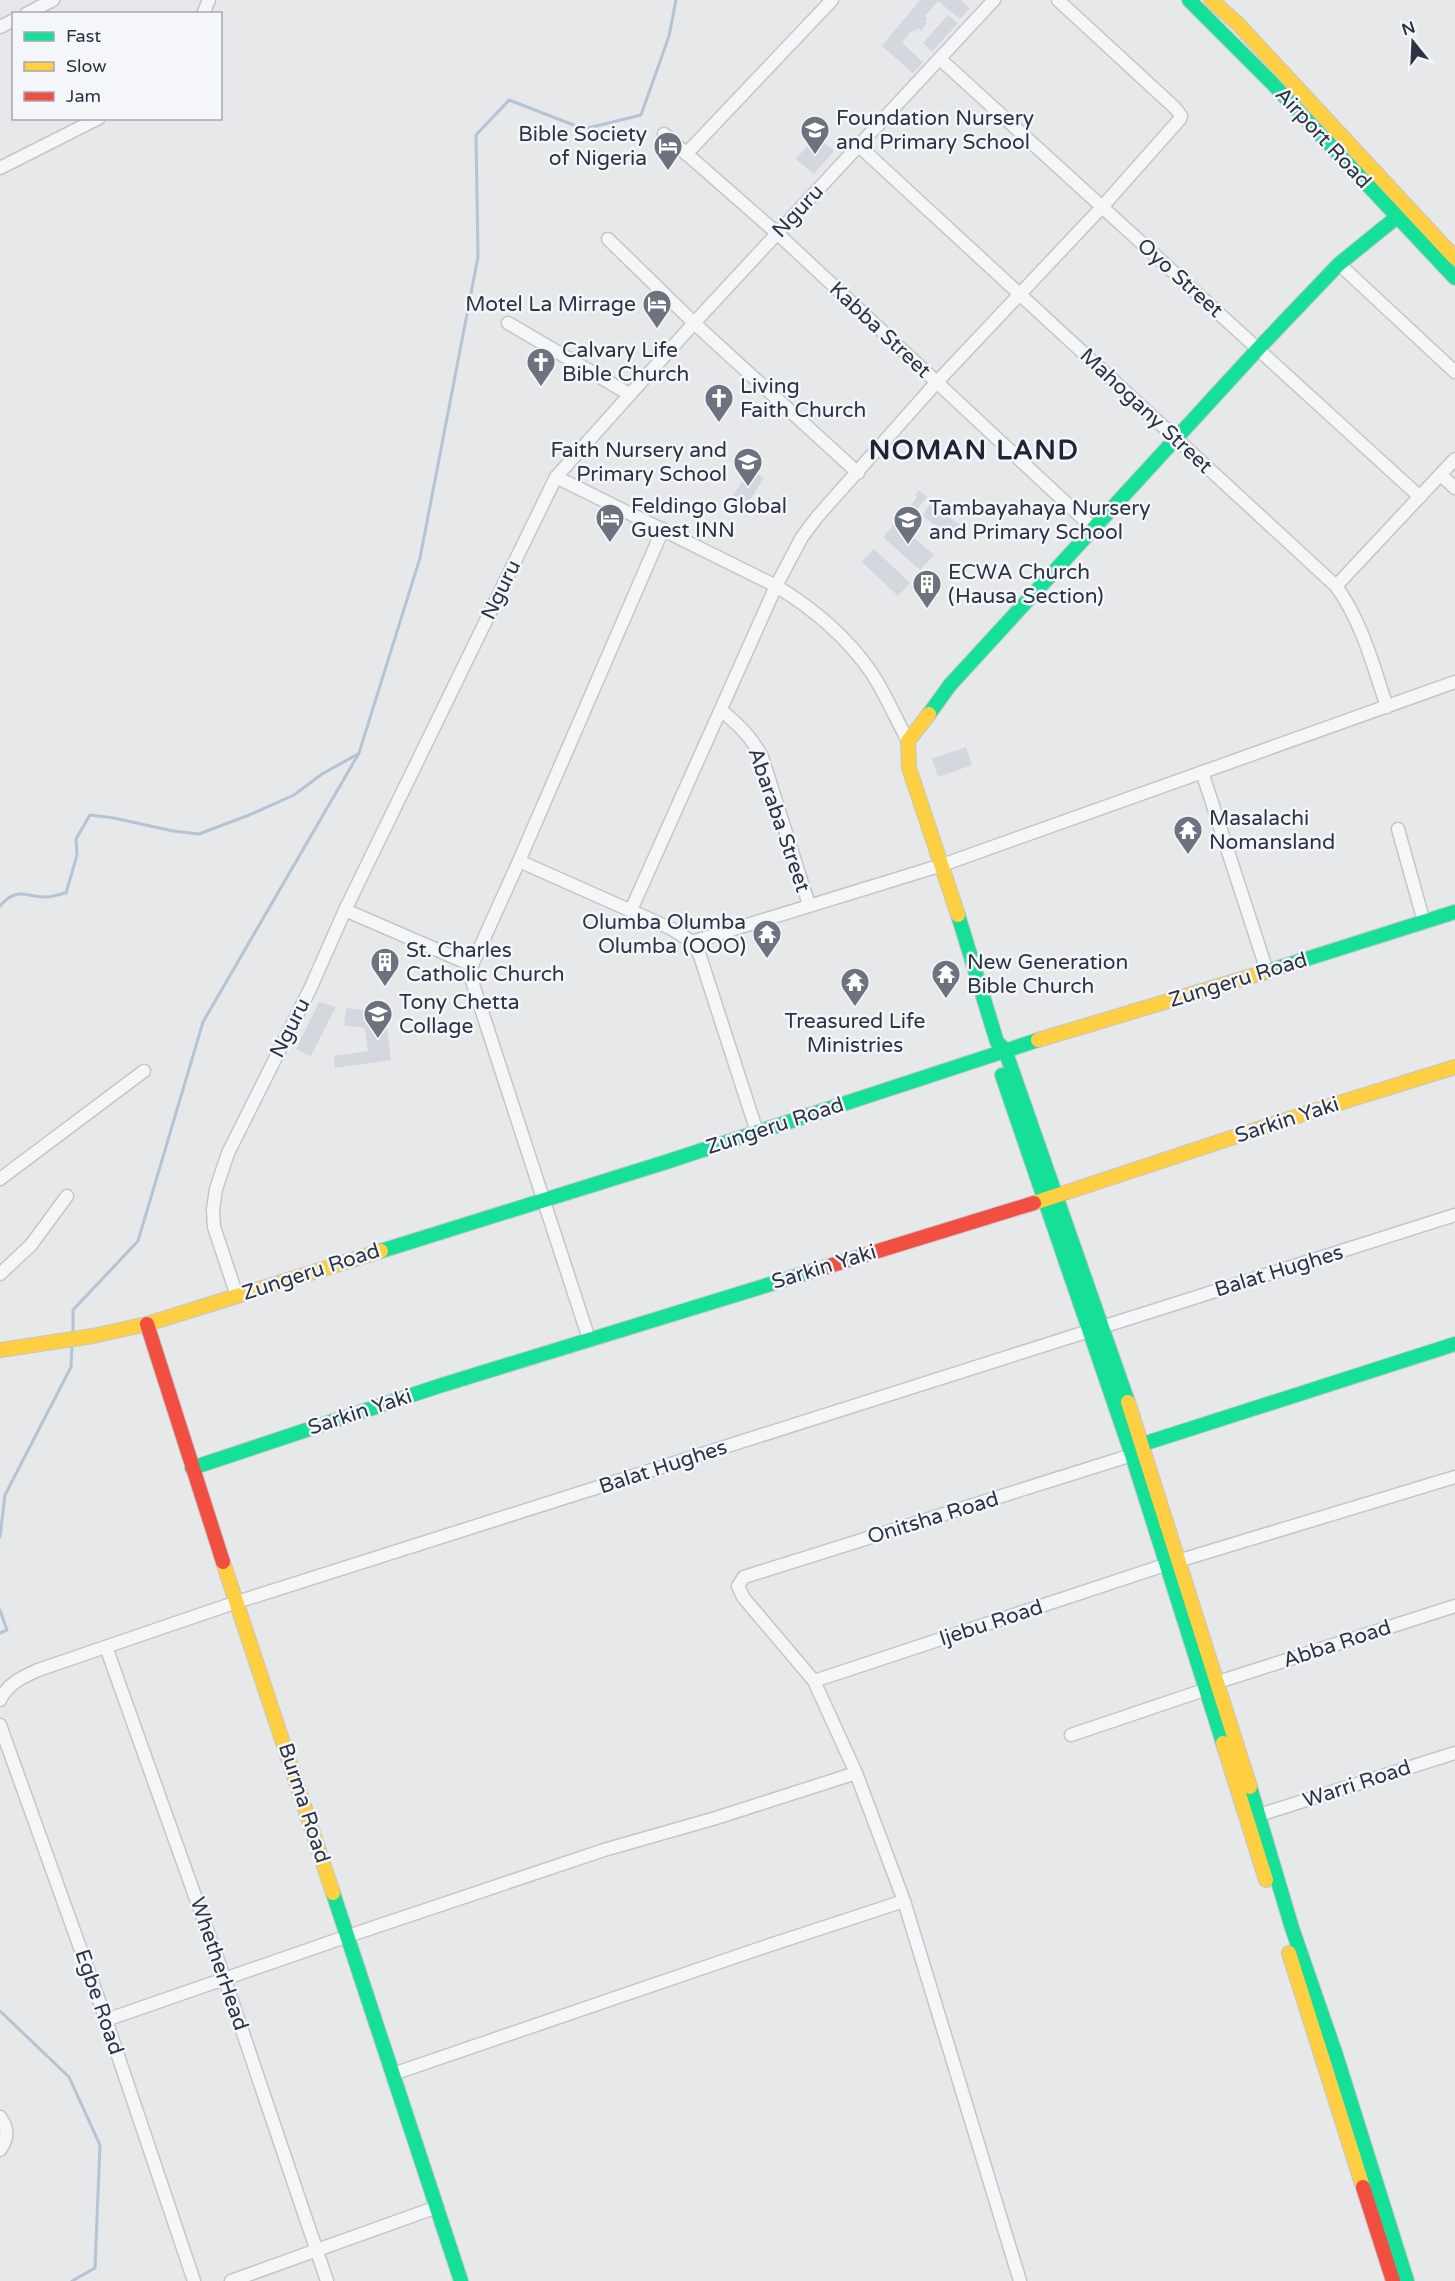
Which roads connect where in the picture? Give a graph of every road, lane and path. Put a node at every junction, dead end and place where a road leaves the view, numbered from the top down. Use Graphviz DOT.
graph roads {
  1 [pos="53,0"];
  2 [pos="832,0"];
  3 [pos="994,0"];
  4 [pos="1058,0"];
  5 [pos="1189,0"];
  6 [pos="1211,0"];
  7 [pos="30,12"];
  8 [pos="940,59"];
  9 [pos="95,120"];
  10 [pos="664,134"];
  11 [pos="859,146"];
  12 [pos="686,154"];
  13 [pos="0,168"];
  14 [pos="1102,207"];
  15 [pos="1397,217"];
  16 [pos="778,234"];
  17 [pos="608,239"];
  18 [pos="1455,258"];
  19 [pos="1339,264"];
  20 [pos="1455,278"];
  21 [pos="1020,293"];
  22 [pos="508,322"];
  23 [pos="693,323"];
  24 [pos="1258,349"];
  25 [pos="1455,372"];
  26 [pos="936,383"];
  27 [pos="629,394"];
  28 [pos="1176,439"];
  29 [pos="1455,459"];
  30 [pos="858,473"];
  31 [pos="1441,475"];
  32 [pos="556,477"];
  33 [pos="1455,488"];
  34 [pos="1420,497"];
  35 [pos="1094,529"];
  36 [pos="663,530"];
  37 [pos="776,586"];
  38 [pos="1336,586"];
  39 [pos="1455,682"];
  40 [pos="1387,707"];
  41 [pos="722,711"];
  42 [pos="908,741"];
  43 [pos="1202,772"];
  44 [pos="1398,829"];
  45 [pos="519,861"];
  46 [pos="942,865"];
  47 [pos="809,905"];
  48 [pos="631,909"];
  49 [pos="345,910"];
  50 [pos="1455,912"];
  51 [pos="1424,922"];
  52 [pos="1455,923"];
  53 [pos="692,942"];
  54 [pos="472,965"];
  55 [pos="1267,971"];
  56 [pos="1000,1054"];
  57 [pos="1455,1067"];
  58 [pos="144,1071"];
  59 [pos="757,1132"];
  60 [pos="0,1179"];
  61 [pos="67,1196"];
  62 [pos="1050,1198"];
  63 [pos="544,1204"];
  64 [pos="1455,1215"];
  65 [pos="0,1274"];
  66 [pos="237,1296"];
  67 [pos="149,1329"];
  68 [pos="1095,1329"];
  69 [pos="590,1339"];
  70 [pos="69,1342"];
  71 [pos="1455,1344"];
  72 [pos="0,1350"];
  73 [pos="0,1358"];
  74 [pos="1143,1444"];
  75 [pos="1132,1455"];
  76 [pos="192,1468"];
  77 [pos="1455,1477"];
  78 [pos="1174,1562"];
  79 [pos="237,1602"];
  80 [pos="1455,1606"];
  81 [pos="106,1647"];
  82 [pos="813,1681"];
  83 [pos="1213,1686"];
  84 [pos="0,1700"];
  85 [pos="0,1725"];
  86 [pos="1071,1736"];
  87 [pos="1455,1753"];
  88 [pos="856,1773"];
  89 [pos="1259,1815"];
  90 [pos="904,1901"];
  91 [pos="348,1936"];
  92 [pos="225,1980"];
  93 [pos="1312,2006"];
  94 [pos="106,2020"];
  95 [pos="393,2074"];
  96 [pos="0,2117"];
  97 [pos="0,2150"];
  98 [pos="437,2207"];
  99 [pos="316,2252"];
  100 [pos="194,2281"];
  101 [pos="231,2281"];
  102 [pos="327,2281"];
  103 [pos="461,2281"];
  104 [pos="1020,2281"];
  105 [pos="1393,2281"];
  106 [pos="1407,2281"];
  1 -- 7 [label="street"];
  2 -- 12 [label="street"];
  3 -- 8 [label="street, Nguru"];
  4 -- 14 [label="street"];
  5 -- 15 [label="street, Airport Road"];
  6 -- 18 [label="street, Airport Road"];
  8 -- 11 [label="street, Nguru"];
  8 -- 14 [label="street, Oyo Street"];
  9 -- 13 [label="street"];
  10 -- 12 [label="street, Kabba Street"];
  11 -- 16 [label="street, Nguru"];
  11 -- 21 [label="street, Mahogany Street"];
  12 -- 16 [label="street, Kabba Street"];
  14 -- 21 [label="street"];
  14 -- 24 [label="street, Oyo Street"];
  15 -- 19 [label="street"];
  15 -- 20 [label="street, Airport Road"];
  16 -- 23 [label="street, Nguru"];
  16 -- 26 [label="street, Kabba Street"];
  17 -- 23 [label="street"];
  19 -- 24 [label="street"];
  19 -- 25 [label="street"];
  21 -- 26 [label="street"];
  21 -- 28 [label="street, Mahogany Street"];
  22 -- 27 [label="street"];
  23 -- 27 [label="street, Nguru"];
  23 -- 30 [label="street"];
  24 -- 28 [label="street"];
  24 -- 34 [label="street, Oyo Street"];
  26 -- 30 [label="street"];
  26 -- 35 [label="street, Kabba Street"];
  27 -- 32 [label="street, Nguru"];
  28 -- 35 [label="street"];
  28 -- 38 [label="street, Mahogany Street"];
  29 -- 31 [label="street"];
  30 -- 37 [label="street"];
  31 -- 33 [label="street"];
  31 -- 34 [label="street"];
  32 -- 36 [label="street"];
  32 -- 49 [label="street, Nguru"];
  34 -- 38 [label="street"];
  35 -- 42 [label="street"];
  36 -- 37 [label="street"];
  36 -- 45 [label="street"];
  37 -- 41 [label="street"];
  37 -- 42 [label="street"];
  38 -- 40 [label="street, Mahogany Street"];
  39 -- 40 [label="street"];
  40 -- 43 [label="street"];
  41 -- 47 [label="street, Abaraba Street"];
  41 -- 48 [label="street"];
  42 -- 46 [label="street"];
  43 -- 46 [label="street"];
  43 -- 55 [label="street"];
  44 -- 51 [label="street"];
  45 -- 48 [label="street"];
  45 -- 54 [label="street"];
  46 -- 47 [label="street"];
  46 -- 56 [label="street"];
  47 -- 53 [label="street"];
  48 -- 53 [label="street"];
  49 -- 54 [label="street"];
  49 -- 66 [label="street, Nguru"];
  50 -- 51 [label="street, Zungeru Road"];
  51 -- 55 [label="street, Zungeru Road"];
  52 -- 56 [label="street"];
  53 -- 59 [label="street"];
  54 -- 63 [label="street"];
  55 -- 56 [label="street, Zungeru Road"];
  56 -- 59 [label="street, Zungeru Road"];
  56 -- 62 [label="street"];
  56 -- 63 [label="street"];
  57 -- 62 [label="street, Sarkin Yaki"];
  58 -- 60 [label="street"];
  59 -- 63 [label="street, Zungeru Road"];
  61 -- 65 [label="street"];
  62 -- 68 [label="street"];
  62 -- 69 [label="street, Sarkin Yaki"];
  63 -- 66 [label="street, Zungeru Road"];
  63 -- 67 [label="street"];
  63 -- 69 [label="street"];
  64 -- 68 [label="street, Balat Hughes"];
  66 -- 67 [label="street, Zungeru Road"];
  67 -- 70 [label="street, Zungeru Road"];
  67 -- 76 [label="street, Burma Road"];
  68 -- 74 [label="street"];
  68 -- 75 [label="street"];
  68 -- 79 [label="street, Balat Hughes"];
  69 -- 76 [label="street, Sarkin Yaki"];
  70 -- 72 [label="street"];
  70 -- 73 [label="street"];
  71 -- 74 [label="street"];
  74 -- 78 [label="street"];
  75 -- 78 [label="street"];
  75 -- 82 [label="street, Onitsha Road"];
  76 -- 79 [label="street, Burma Road"];
  77 -- 78 [label="street, Ijebu Road"];
  78 -- 82 [label="street, Ijebu Road"];
  78 -- 83 [label="street"];
  79 -- 81 [label="street"];
  79 -- 91 [label="street, Burma Road"];
  80 -- 83 [label="street, Abba Road"];
  81 -- 84 [label="street"];
  81 -- 92 [label="street, WhetherHead"];
  82 -- 88 [label="street"];
  83 -- 86 [label="street, Abba Road"];
  83 -- 89 [label="street"];
  83 -- 93 [label="street"];
  85 -- 94 [label="street, Egbe Road"];
  87 -- 89 [label="street, Warri Road"];
  88 -- 90 [label="street"];
  88 -- 91 [label="street"];
  89 -- 93 [label="street"];
  90 -- 95 [label="street"];
  90 -- 104 [label="street"];
  91 -- 92 [label="street"];
  91 -- 95 [label="street, Burma Road"];
  92 -- 94 [label="street"];
  92 -- 99 [label="street, WhetherHead"];
  93 -- 105 [label="street"];
  93 -- 106 [label="street"];
  94 -- 100 [label="street, Egbe Road"];
  95 -- 98 [label="street, Burma Road"];
  96 -- 97 [label="street"];
  98 -- 99 [label="street"];
  98 -- 103 [label="street, Burma Road"];
  99 -- 101 [label="street"];
  99 -- 102 [label="street, WhetherHead"];
}
